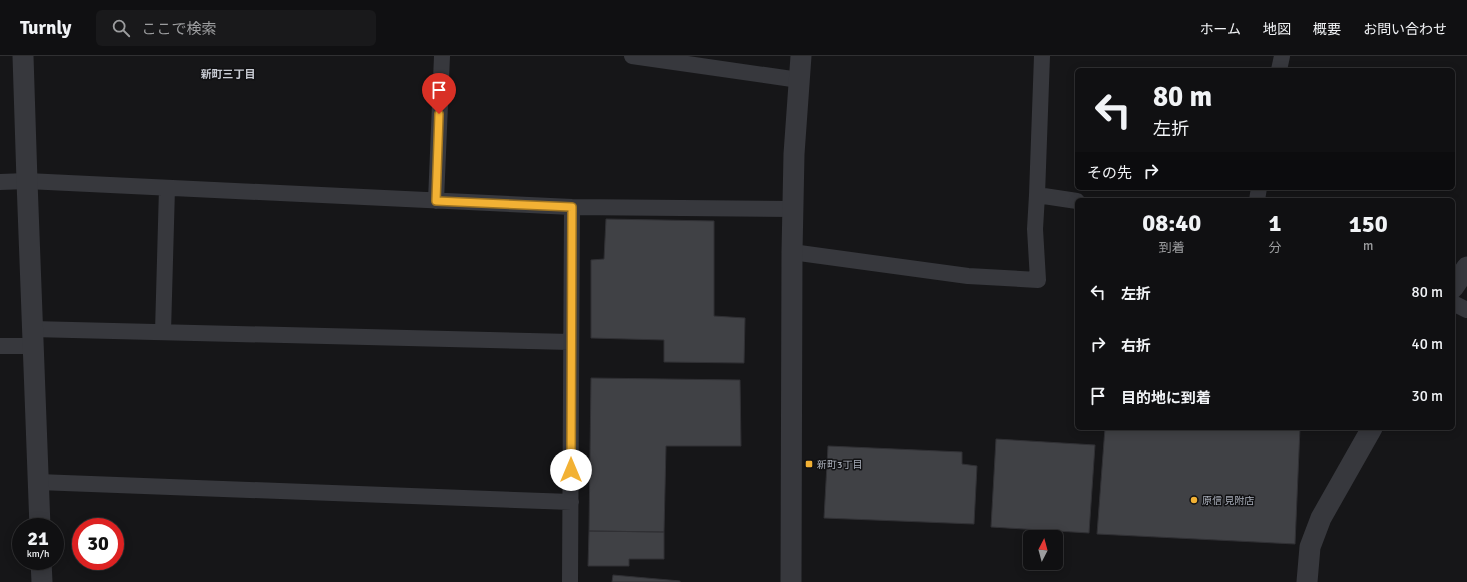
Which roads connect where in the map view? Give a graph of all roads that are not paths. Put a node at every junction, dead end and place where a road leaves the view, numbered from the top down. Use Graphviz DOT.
graph roads {
  1 [pos="23,56"];
  2 [pos="442,56"];
  3 [pos="632,56"];
  4 [pos="801,56"];
  5 [pos="1042,56"];
  6 [pos="1282,56"];
  7 [pos="1279,68"];
  8 [pos="799,80"];
  9 [pos="27,181"];
  10 [pos="0,182"];
  11 [pos="167,188"];
  12 [pos="1038,195"];
  13 [pos="436,201"];
  14 [pos="1075,201"];
  15 [pos="572,207"];
  16 [pos="793,209"];
  17 [pos="792,252"];
  18 [pos="1467,266"];
  19 [pos="1455,285"];
  20 [pos="1455,304"];
  21 [pos="1467,310"];
  22 [pos="163,332"];
  23 [pos="32,337"];
  24 [pos="571,342"];
  25 [pos="0,346"];
  26 [pos="1371,430"];
  27 [pos="38,482"];
  28 [pos="571,502"];
  29 [pos="40,518"];
  30 [pos="41,570"];
  31 [pos="42,582"];
  32 [pos="570,582"];
  33 [pos="791,582"];
  34 [pos="1307,582"];
  1 -- 9 [label="street"];
  2 -- 13 [label="street"];
  3 -- 8 [label="street"];
  4 -- 8 [label="street"];
  5 -- 12 [label="street"];
  6 -- 7 [label="street"];
  8 -- 16 [label="street"];
  9 -- 10 [label="street"];
  9 -- 11 [label="street"];
  9 -- 23 [label="street"];
  11 -- 13 [label="street"];
  11 -- 22 [label="street"];
  12 -- 14 [label="street"];
  12 -- 17 [label="street"];
  13 -- 15 [label="street"];
  15 -- 16 [label="street"];
  15 -- 24 [label="street"];
  16 -- 17 [label="street"];
  17 -- 33 [label="street"];
  18 -- 19 [label="street"];
  20 -- 21 [label="street"];
  22 -- 23 [label="street"];
  22 -- 24 [label="street"];
  23 -- 25 [label="street"];
  23 -- 27 [label="street"];
  24 -- 28 [label="street"];
  26 -- 34 [label="street"];
  27 -- 28 [label="street"];
  27 -- 29 [label="street"];
  28 -- 32 [label="street"];
  30 -- 31 [label="street"];
}
